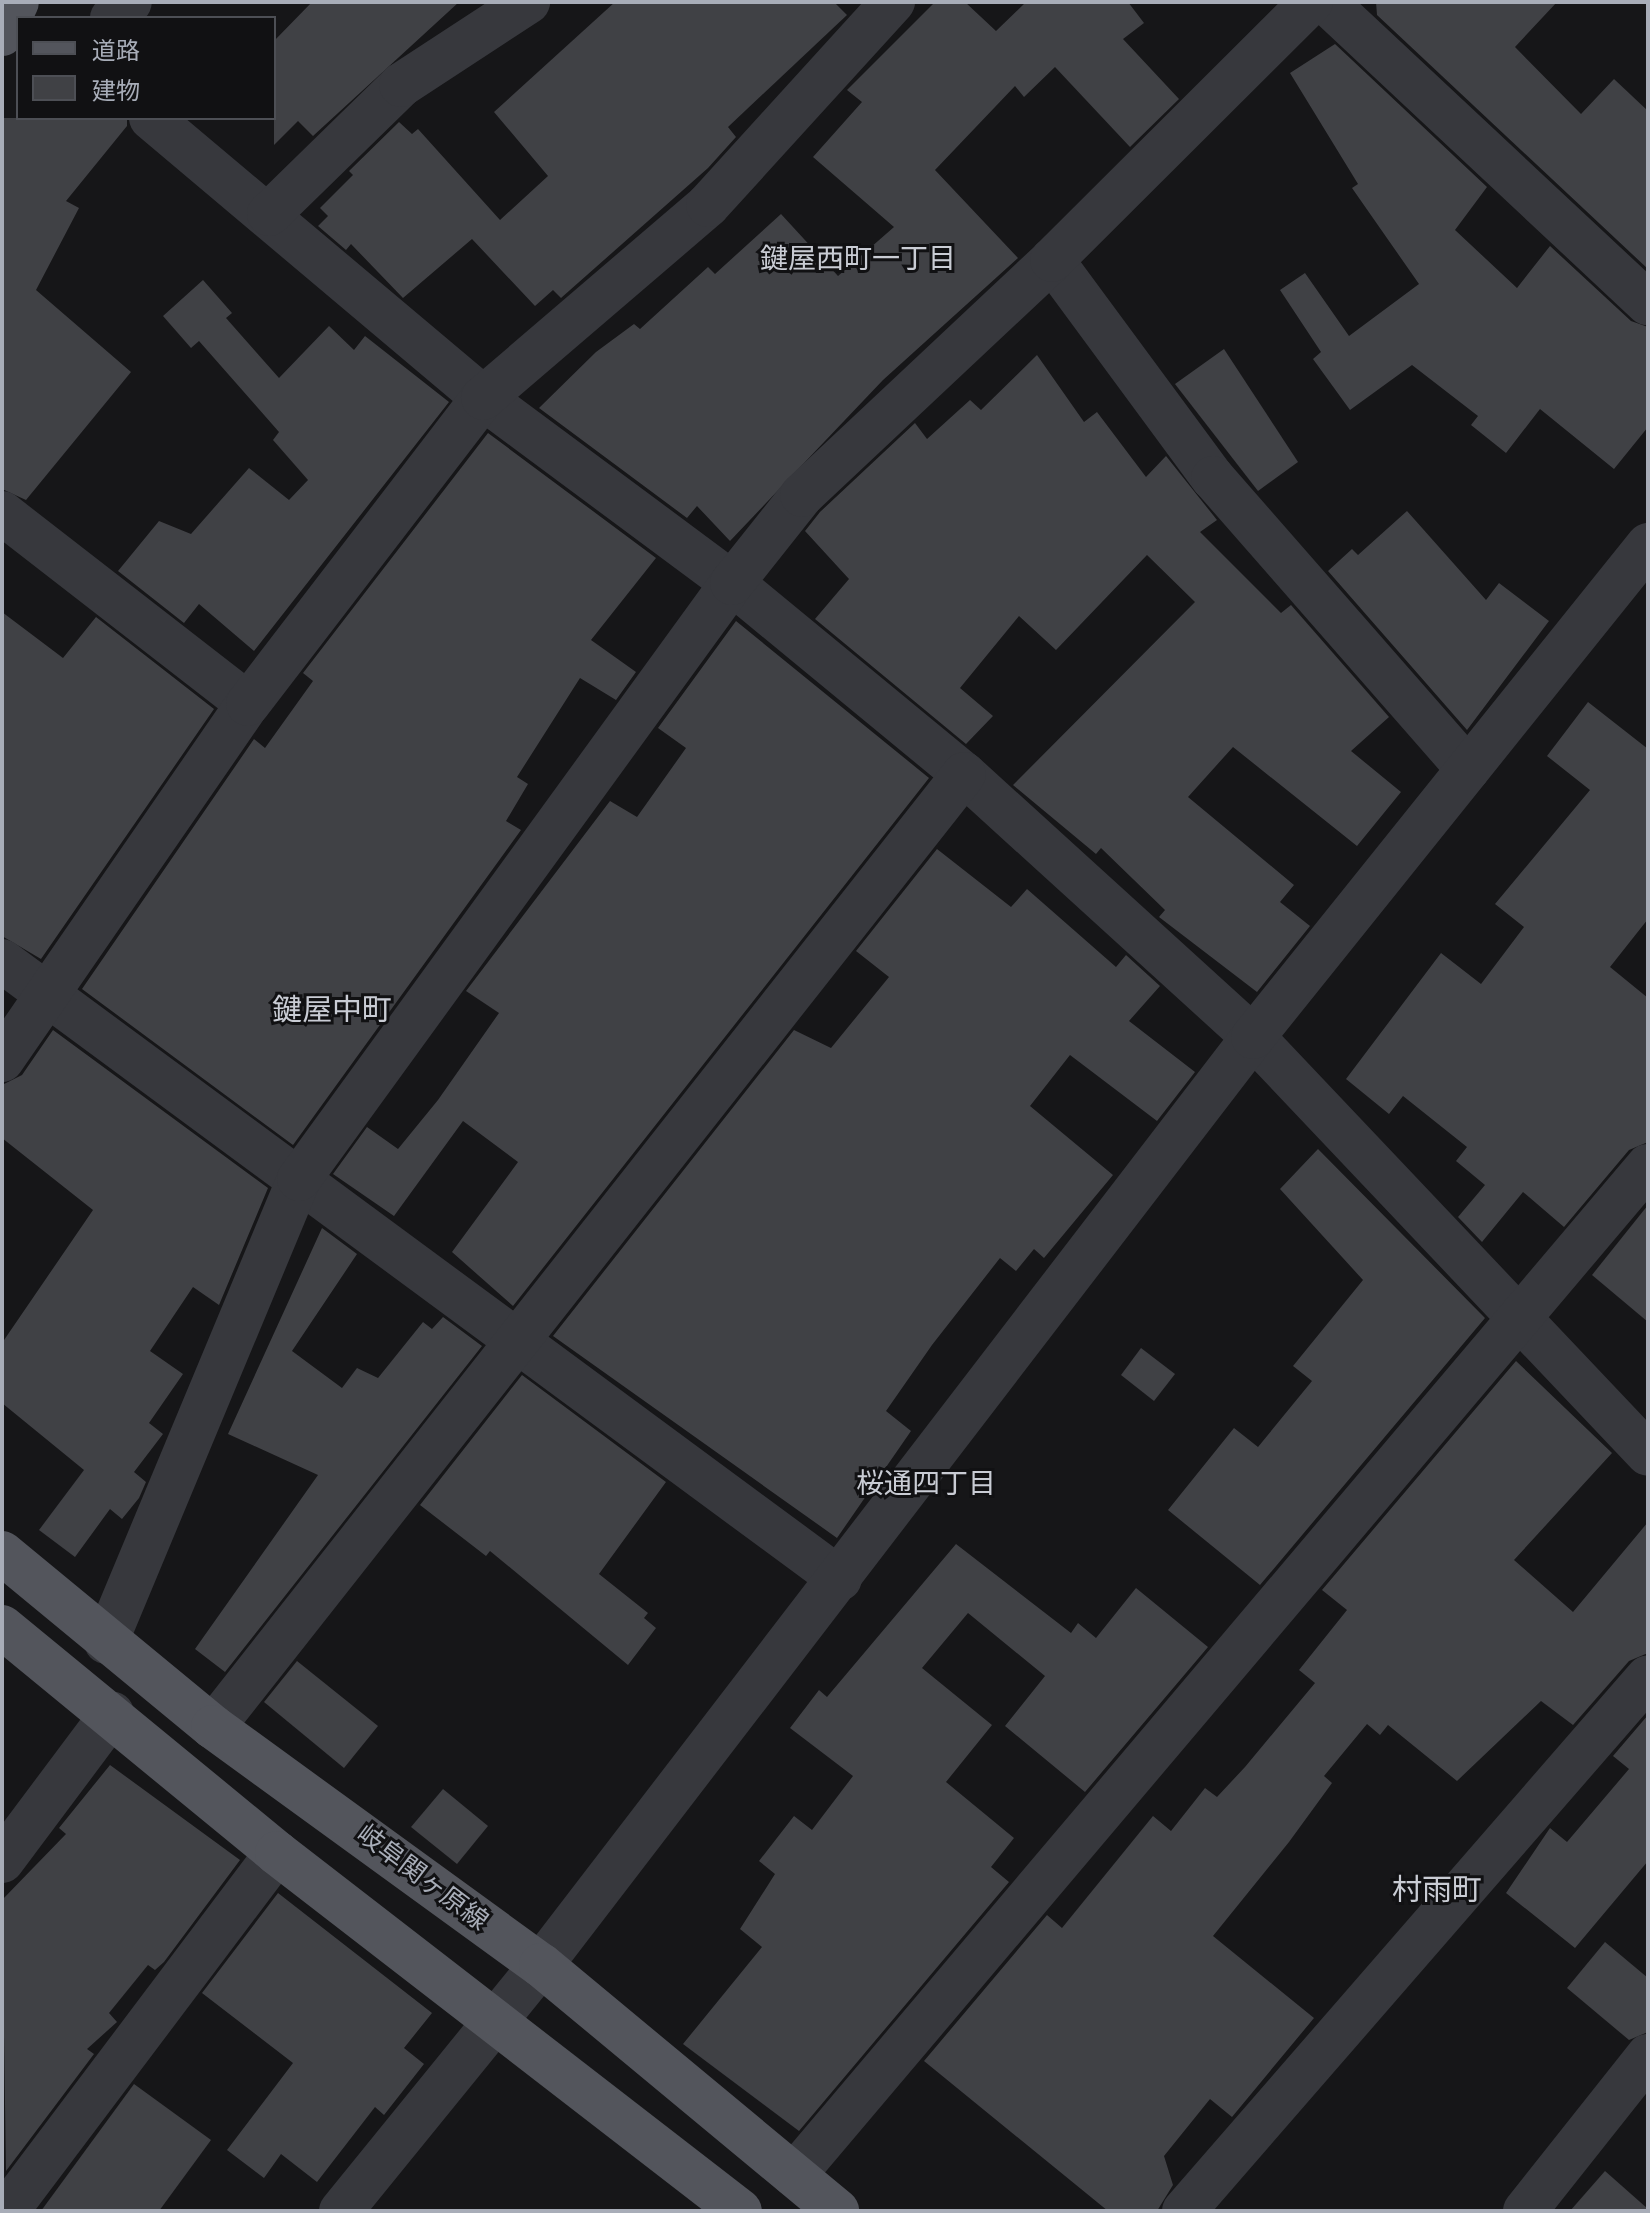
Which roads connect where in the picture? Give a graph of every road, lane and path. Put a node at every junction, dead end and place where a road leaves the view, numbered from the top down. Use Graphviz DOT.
graph roads {
  1 [pos="130,2"];
  2 [pos="528,2"];
  3 [pos="893,2"];
  4 [pos="1311,2"];
  5 [pos="1326,2"];
  6 [pos="114,16"];
  7 [pos="153,120"];
  8 [pos="269,214"];
  9 [pos="1052,260"];
  10 [pos="1648,303"];
  11 [pos="483,398"];
  12 [pos="2,513"];
  13 [pos="1648,545"];
  14 [pos="732,583"];
  15 [pos="248,704"];
  16 [pos="1468,769"];
  17 [pos="964,774"];
  18 [pos="2,961"];
  19 [pos="44,992"];
  20 [pos="1253,1037"];
  21 [pos="2,1060"];
  22 [pos="1648,1166"];
  23 [pos="299,1179"];
  24 [pos="1519,1321"];
  25 [pos="517,1341"];
  26 [pos="1648,1454"];
  27 [pos="2,1553"];
  28 [pos="840,1579"];
  29 [pos="2,1627"];
  30 [pos="106,1642"];
  31 [pos="1648,1677"];
  32 [pos="112,1714"];
  33 [pos="213,1727"];
  34 [pos="277,1853"];
  35 [pos="2,1861"];
  36 [pos="541,1965"];
  37 [pos="495,2021"];
  38 [pos="1648,2056"];
  39 [pos="794,2175"];
  40 [pos="7,2211"];
  41 [pos="341,2211"];
  42 [pos="740,2211"];
  43 [pos="837,2211"];
  44 [pos="1184,2211"];
  45 [pos="1525,2211"];
  1 -- 6 [label="street"];
  2 -- 8 [label="street"];
  3 -- 11 [label="street"];
  4 -- 9 [label="street"];
  5 -- 10 [label="street"];
  7 -- 8 [label="street"];
  8 -- 11 [label="street"];
  9 -- 14 [label="street"];
  9 -- 16 [label="street"];
  11 -- 14 [label="street"];
  11 -- 15 [label="street"];
  12 -- 15 [label="street"];
  13 -- 16 [label="street"];
  14 -- 17 [label="street"];
  14 -- 23 [label="street"];
  15 -- 19 [label="street"];
  16 -- 20 [label="street"];
  17 -- 20 [label="street"];
  17 -- 25 [label="street"];
  18 -- 19 [label="street"];
  19 -- 21 [label="street"];
  19 -- 23 [label="street"];
  20 -- 24 [label="street"];
  20 -- 28 [label="street"];
  22 -- 24 [label="street"];
  23 -- 25 [label="street"];
  23 -- 30 [label="street"];
  24 -- 26 [label="street"];
  24 -- 39 [label="street"];
  25 -- 28 [label="street"];
  25 -- 33 [label="street"];
  27 -- 30 [label="main road, 岐阜関ヶ原線"];
  28 -- 36 [label="street"];
  29 -- 32 [label="main road"];
  30 -- 33 [label="main road, 岐阜関ヶ原線"];
  31 -- 44 [label="street"];
  32 -- 34 [label="main road"];
  32 -- 35 [label="street"];
  33 -- 36 [label="main road, 岐阜関ヶ原線"];
  34 -- 37 [label="main road"];
  34 -- 40 [label="street"];
  36 -- 37 [label="street"];
  36 -- 39 [label="main road, 岐阜関ヶ原線"];
  37 -- 41 [label="street"];
  37 -- 42 [label="main road"];
  38 -- 45 [label="street"];
  39 -- 43 [label="main road, 岐阜関ヶ原線"];
}
